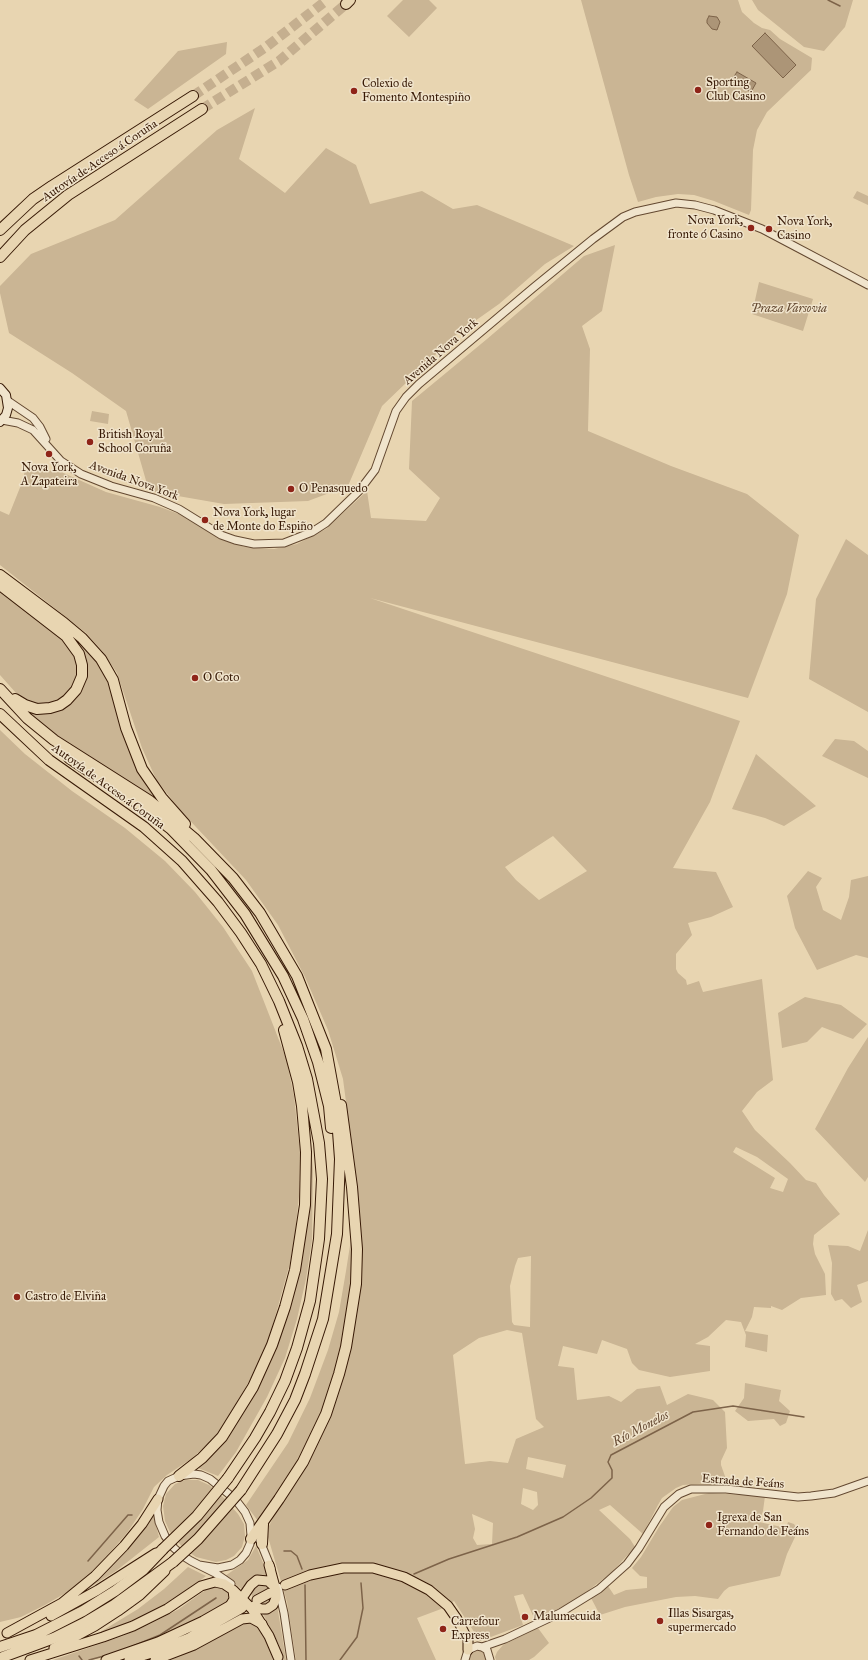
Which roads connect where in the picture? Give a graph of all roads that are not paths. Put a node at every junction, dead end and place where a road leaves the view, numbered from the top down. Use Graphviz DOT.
graph roads {
  1 [pos="193,96"];
  2 [pos="202,109"];
  3 [pos="0,230"];
  4 [pos="0,257"];
  5 [pos="868,285"];
  6 [pos="0,388"];
  7 [pos="8,401"];
  8 [pos="1,421"];
  9 [pos="49,446"];
  10 [pos="0,575"];
  11 [pos="0,585"];
  12 [pos="0,684"];
  13 [pos="0,689"];
  14 [pos="0,696"];
  15 [pos="0,714"];
  16 [pos="0,723"];
  17 [pos="49,760"];
  18 [pos="233,878"];
  19 [pos="261,964"];
  20 [pos="326,1049"];
  21 [pos="339,1207"];
  22 [pos="178,1476"];
  23 [pos="868,1482"];
  24 [pos="158,1499"];
  25 [pos="263,1522"];
  26 [pos="254,1536"];
  27 [pos="262,1544"];
  28 [pos="163,1548"];
  29 [pos="173,1562"];
  30 [pos="199,1565"];
  31 [pos="269,1565"];
  32 [pos="285,1585"];
  33 [pos="233,1590"];
  34 [pos="273,1590"];
  35 [pos="243,1597"];
  36 [pos="256,1603"];
  37 [pos="230,1606"];
  38 [pos="242,1608"];
  39 [pos="262,1624"];
  40 [pos="4,1634"];
  41 [pos="505,1639"];
  42 [pos="468,1640"];
  43 [pos="479,1646"];
  44 [pos="0,1647"];
  45 [pos="466,1657"];
  46 [pos="0,1658"];
  47 [pos="278,1658"];
  48 [pos="490,1658"];
  49 [pos="33,1659"];
  50 [pos="106,1660"];
  51 [pos="129,1660"];
  52 [pos="155,1660"];
  53 [pos="290,1660"];
  1 -- 3 [label="highway, Autovía de Acceso á Coruña"];
  2 -- 4 [label="highway, Autovía de Acceso á Coruña"];
  5 -- 9 [label="street, Avenida Nova York"];
  6 -- 7 [label="main road"];
  7 -- 8 [label="main road"];
  7 -- 9 [label="street, Avenida Nova York"];
  8 -- 9 [label="street, Avenida Nova York"];
  10 -- 18 [label="highway"];
  11 -- 12 [label="highway"];
  13 -- 18 [label="highway, Autovía de Acceso á Coruña"];
  14 -- 21 [label="highway, Autovía de Acceso á Coruña"];
  15 -- 17 [label="highway, Autovía de Acceso á Coruña"];
  16 -- 17 [label="highway"];
  17 -- 19 [label="highway, Autovía de Acceso á Coruña"];
  18 -- 20 [label="highway, Autovía de Acceso á Coruña"];
  19 -- 22 [label="highway"];
  19 -- 28 [label="highway, Autovía de Acceso á Coruña, bridge"];
  20 -- 21 [label="highway, Autovía de Acceso á Coruña"];
  20 -- 25 [label="highway"];
  21 -- 29 [label="highway, Autovía de Acceso á Coruña, bridge"];
  22 -- 24 [label="street"];
  22 -- 26 [label="street"];
  23 -- 41 [label="street, Estrada de Feáns"];
  24 -- 30 [label="street"];
  24 -- 40 [label="main road"];
  25 -- 26 [label="highway"];
  25 -- 27 [label="highway"];
  26 -- 27 [label="street"];
  26 -- 30 [label="street"];
  27 -- 31 [label="street"];
  28 -- 40 [label="main road"];
  28 -- 44 [label="highway, Autovía de Acceso á Coruña"];
  29 -- 46 [label="highway, Autovía de Acceso á Coruña"];
  29 -- 49 [label="main road"];
  30 -- 35 [label="street"];
  31 -- 34 [label="main road"];
  31 -- 53 [label="street"];
  32 -- 42 [label="main road"];
  33 -- 35 [label="main road"];
  33 -- 37 [label="main road"];
  33 -- 49 [label="main road"];
  34 -- 35 [label="main road"];
  34 -- 36 [label="main road"];
  35 -- 36 [label="street"];
  35 -- 37 [label="main road"];
  35 -- 39 [label="main road"];
  36 -- 47 [label="street"];
  37 -- 50 [label="main road"];
  38 -- 51 [label="main road"];
  39 -- 47 [label="main road"];
  39 -- 52 [label="main road"];
  41 -- 43 [label="street, Estrada de Feáns"];
  41 -- 48 [label="street, Estrada de Feáns"];
  42 -- 43 [label="main road"];
  42 -- 45 [label="main road"];
  43 -- 45 [label="street, Estrada de Feáns"];
  43 -- 48 [label="street, Estrada de Feáns"];
}
